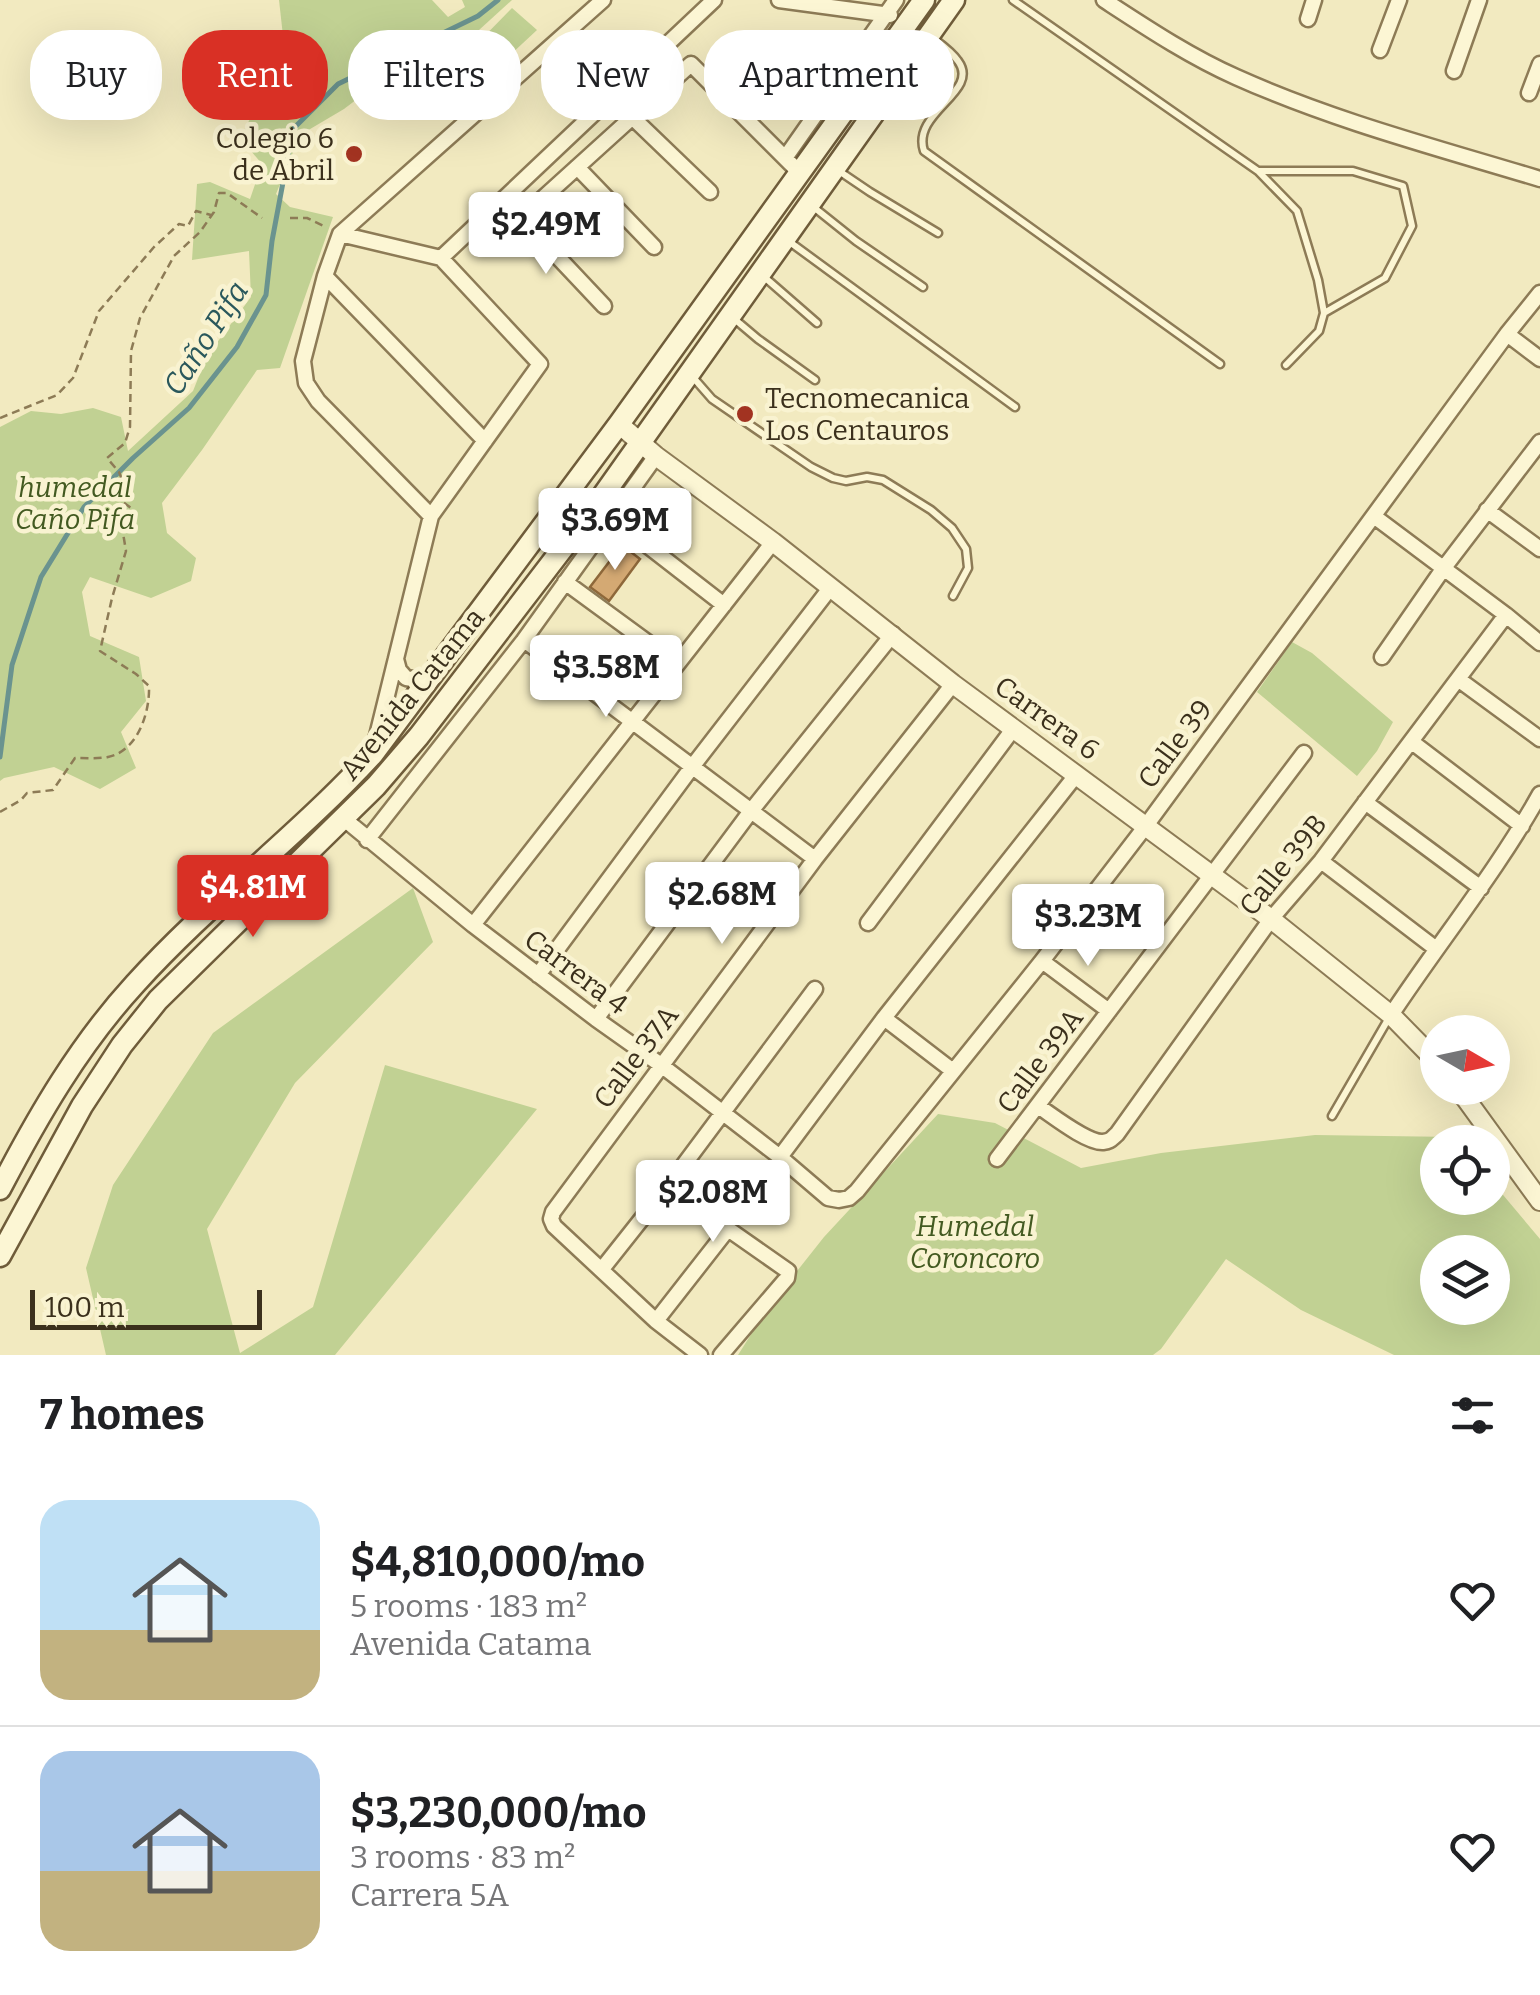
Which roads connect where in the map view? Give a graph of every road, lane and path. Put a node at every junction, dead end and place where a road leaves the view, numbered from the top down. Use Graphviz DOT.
graph roads {
  1 [pos="603,0"];
  2 [pos="714,0"];
  3 [pos="780,0"];
  4 [pos="896,0"];
  5 [pos="924,0"];
  6 [pos="954,0"];
  7 [pos="1013,0"];
  8 [pos="1104,0"];
  9 [pos="1314,0"];
  10 [pos="1399,0"];
  11 [pos="1479,0"];
  12 [pos="805,2"];
  13 [pos="886,14"];
  14 [pos="910,19"];
  15 [pos="1308,19"];
  16 [pos="933,30"];
  17 [pos="1380,50"];
  18 [pos="954,56"];
  19 [pos="1540,64"];
  20 [pos="684,70"];
  21 [pos="1454,72"];
  22 [pos="954,93"];
  23 [pos="1529,93"];
  24 [pos="629,120"];
  25 [pos="635,120"];
  26 [pos="870,120"];
  27 [pos="930,120"];
  28 [pos="785,158"];
  29 [pos="577,168"];
  30 [pos="836,168"];
  31 [pos="1258,171"];
  32 [pos="800,173"];
  33 [pos="1540,180"];
  34 [pos="710,192"];
  35 [pos="810,204"];
  36 [pos="212,215"];
  37 [pos="262,218"];
  38 [pos="290,218"];
  39 [pos="938,232"];
  40 [pos="340,234"];
  41 [pos="786,239"];
  42 [pos="654,247"];
  43 [pos="442,258"];
  44 [pos="760,274"];
  45 [pos="326,276"];
  46 [pos="923,287"];
  47 [pos="1540,293"];
  48 [pos="604,306"];
  49 [pos="1324,313"];
  50 [pos="731,316"];
  51 [pos="817,323"];
  52 [pos="1507,334"];
  53 [pos="1540,359"];
  54 [pos="1220,364"];
  55 [pos="1286,365"];
  56 [pos="690,374"];
  57 [pos="815,380"];
  58 [pos="1015,408"];
  59 [pos="0,418"];
  60 [pos="619,424"];
  61 [pos="485,441"];
  62 [pos="1538,448"];
  63 [pos="649,449"];
  64 [pos="1487,510"];
  65 [pos="431,516"];
  66 [pos="1375,517"];
  67 [pos="612,518"];
  68 [pos="773,542"];
  69 [pos="1540,549"];
  70 [pos="1443,569"];
  71 [pos="566,582"];
  72 [pos="831,587"];
  73 [pos="952,596"];
  74 [pos="724,605"];
  75 [pos="1506,615"];
  76 [pos="893,634"];
  77 [pos="524,640"];
  78 [pos="1540,643"];
  79 [pos="1382,657"];
  80 [pos="396,660"];
  81 [pos="678,664"];
  82 [pos="1458,679"];
  83 [pos="427,681"];
  84 [pos="953,684"];
  85 [pos="632,722"];
  86 [pos="1014,728"];
  87 [pos="1540,739"];
  88 [pos="1412,742"];
  89 [pos="1304,753"];
  90 [pos="373,754"];
  91 [pos="692,767"];
  92 [pos="1077,774"];
  93 [pos="1540,794"];
  94 [pos="1365,802"];
  95 [pos="751,811"];
  96 [pos="0,812"];
  97 [pos="344,818"];
  98 [pos="1522,826"];
  99 [pos="1145,827"];
  100 [pos="367,840"];
  101 [pos="815,859"];
  102 [pos="1321,861"];
  103 [pos="1211,876"];
  104 [pos="1480,888"];
  105 [pos="1270,919"];
  106 [pos="868,923"];
  107 [pos="473,924"];
  108 [pos="1435,948"];
  109 [pos="1042,961"];
  110 [pos="538,975"];
  111 [pos="815,988"];
  112 [pos="1109,1012"];
  113 [pos="1391,1015"];
  114 [pos="884,1018"];
  115 [pos="596,1019"];
  116 [pos="1420,1045"];
  117 [pos="661,1065"];
  118 [pos="954,1071"];
  119 [pos="1470,1105"];
  120 [pos="1038,1106"];
  121 [pos="722,1114"];
  122 [pos="1332,1116"];
  123 [pos="780,1157"];
  124 [pos="997,1159"];
  125 [pos="671,1182"];
  126 [pos="0,1189"];
  127 [pos="828,1198"];
  128 [pos="1540,1201"];
  129 [pos="728,1229"];
  130 [pos="0,1256"];
  131 [pos="602,1269"];
  132 [pos="656,1321"];
  133 [pos="700,1355"];
  134 [pos="721,1355"];
  1 -- 40 [label="street"];
  2 -- 43 [label="street"];
  3 -- 12 [label="street"];
  4 -- 13 [label="street"];
  5 -- 14 [label="main road, Avenida Catama"];
  6 -- 16 [label="main road, Avenida Catama"];
  7 -- 31 [label="lane"];
  8 -- 33 [label="street"];
  9 -- 15 [label="street"];
  10 -- 17 [label="street"];
  11 -- 21 [label="street"];
  12 -- 13 [label="street"];
  13 -- 14 [label="street"];
  13 -- 28 [label="street"];
  14 -- 32 [label="main road, Avenida Catama"];
  18 -- 22 [label="lane"];
  19 -- 23 [label="street"];
  20 -- 28 [label="street"];
  24 -- 29 [label="street"];
  25 -- 34 [label="street"];
  26 -- 30 [label="main road, Avenida Catama"];
  27 -- 54 [label="lane"];
  28 -- 32 [label="street"];
  29 -- 42 [label="street"];
  29 -- 48 [label="street"];
  30 -- 35 [label="main road, Avenida Catama"];
  30 -- 39 [label="lane"];
  31 -- 49 [label="lane"];
  31 -- 49 [label="lane"];
  32 -- 60 [label="main road, Avenida Catama"];
  35 -- 41 [label="main road, Avenida Catama"];
  35 -- 46 [label="lane"];
  36 -- 37 [label="path"];
  36 -- 59 [label="path"];
  36 -- 96 [label="path"];
  38 -- 40 [label="path"];
  40 -- 43 [label="street"];
  40 -- 45 [label="street"];
  41 -- 44 [label="main road, Avenida Catama"];
  41 -- 58 [label="lane"];
  43 -- 61 [label="street"];
  44 -- 50 [label="main road, Avenida Catama"];
  44 -- 51 [label="lane"];
  45 -- 61 [label="street"];
  45 -- 65 [label="street"];
  47 -- 52 [label="street, Calle 39"];
  49 -- 55 [label="lane"];
  50 -- 56 [label="main road, Avenida Catama"];
  50 -- 57 [label="lane"];
  52 -- 53 [label="street"];
  52 -- 66 [label="street, Calle 39"];
  56 -- 63 [label="main road, Avenida Catama"];
  56 -- 73 [label="lane"];
  60 -- 63 [label="street, Carrera 6"];
  60 -- 83 [label="main road, Avenida Catama"];
  61 -- 65 [label="street"];
  62 -- 64 [label="street"];
  63 -- 67 [label="street, Avenida Catama"];
  63 -- 68 [label="street, Carrera 6"];
  63 -- 97 [label="main road, Avenida Catama"];
  64 -- 69 [label="street"];
  64 -- 70 [label="street"];
  65 -- 80 [label="street"];
  66 -- 70 [label="street"];
  66 -- 99 [label="street, Calle 39"];
  67 -- 71 [label="street, Avenida Catama"];
  67 -- 74 [label="street"];
  68 -- 72 [label="street, Carrera 6"];
  68 -- 74 [label="street"];
  70 -- 75 [label="street"];
  70 -- 79 [label="street"];
  71 -- 77 [label="street, Avenida Catama"];
  71 -- 81 [label="street"];
  72 -- 76 [label="street, Carrera 6"];
  72 -- 91 [label="street"];
  74 -- 81 [label="street"];
  75 -- 78 [label="street"];
  75 -- 82 [label="street, Calle 39B"];
  76 -- 84 [label="street, Carrera 6"];
  76 -- 95 [label="street"];
  77 -- 85 [label="street"];
  77 -- 100 [label="street, Avenida Catama"];
  80 -- 83 [label="street"];
  80 -- 90 [label="street"];
  81 -- 85 [label="street"];
  82 -- 87 [label="street"];
  82 -- 88 [label="street, Calle 39B"];
  83 -- 90 [label="main road, Avenida Catama"];
  84 -- 86 [label="street, Carrera 6"];
  84 -- 101 [label="street, Calle 37A"];
  85 -- 91 [label="street"];
  85 -- 107 [label="street"];
  86 -- 92 [label="street, Carrera 6"];
  86 -- 106 [label="street"];
  88 -- 94 [label="street, Calle 39B"];
  88 -- 98 [label="street"];
  89 -- 103 [label="street, Calle 39A"];
  90 -- 126 [label="main road, Avenida Catama"];
  91 -- 95 [label="street"];
  91 -- 110 [label="street"];
  92 -- 99 [label="street, Carrera 6"];
  92 -- 114 [label="street"];
  93 -- 98 [label="street"];
  94 -- 102 [label="street, Calle 39B"];
  94 -- 104 [label="street"];
  95 -- 101 [label="street"];
  95 -- 115 [label="street"];
  97 -- 100 [label="street, Carrera 4"];
  97 -- 130 [label="main road, Avenida Catama"];
  98 -- 104 [label="street"];
  99 -- 103 [label="street, Carrera 6"];
  99 -- 109 [label="street, Calle 39"];
  100 -- 107 [label="street, Carrera 4"];
  101 -- 117 [label="street, Calle 37A"];
  102 -- 105 [label="street, Calle 39B"];
  102 -- 108 [label="street"];
  103 -- 105 [label="street, Carrera 6"];
  103 -- 112 [label="street, Calle 39A"];
  104 -- 108 [label="street"];
  105 -- 113 [label="street, Carrera 6"];
  105 -- 120 [label="street, Calle 39B"];
  107 -- 110 [label="street, Carrera 4"];
  108 -- 113 [label="street"];
  109 -- 112 [label="street"];
  109 -- 118 [label="street, Calle 39"];
  110 -- 115 [label="street, Carrera 4"];
  111 -- 121 [label="street"];
  112 -- 120 [label="street, Calle 39A"];
  113 -- 116 [label="street, Carrera 6"];
  113 -- 122 [label="lane"];
  114 -- 118 [label="street"];
  114 -- 123 [label="street"];
  115 -- 117 [label="street, Carrera 4"];
  117 -- 121 [label="street, Carrera 4"];
  117 -- 131 [label="street, Calle 37A"];
  118 -- 127 [label="street, Calle 39"];
  119 -- 128 [label="street"];
  120 -- 124 [label="street, Calle 39A"];
  121 -- 123 [label="street, Carrera 4"];
  121 -- 125 [label="street"];
  123 -- 127 [label="street, Carrera 4"];
  125 -- 129 [label="street"];
  125 -- 131 [label="street"];
  129 -- 132 [label="street"];
  129 -- 134 [label="street"];
  131 -- 132 [label="street"];
  132 -- 133 [label="street"];
}
